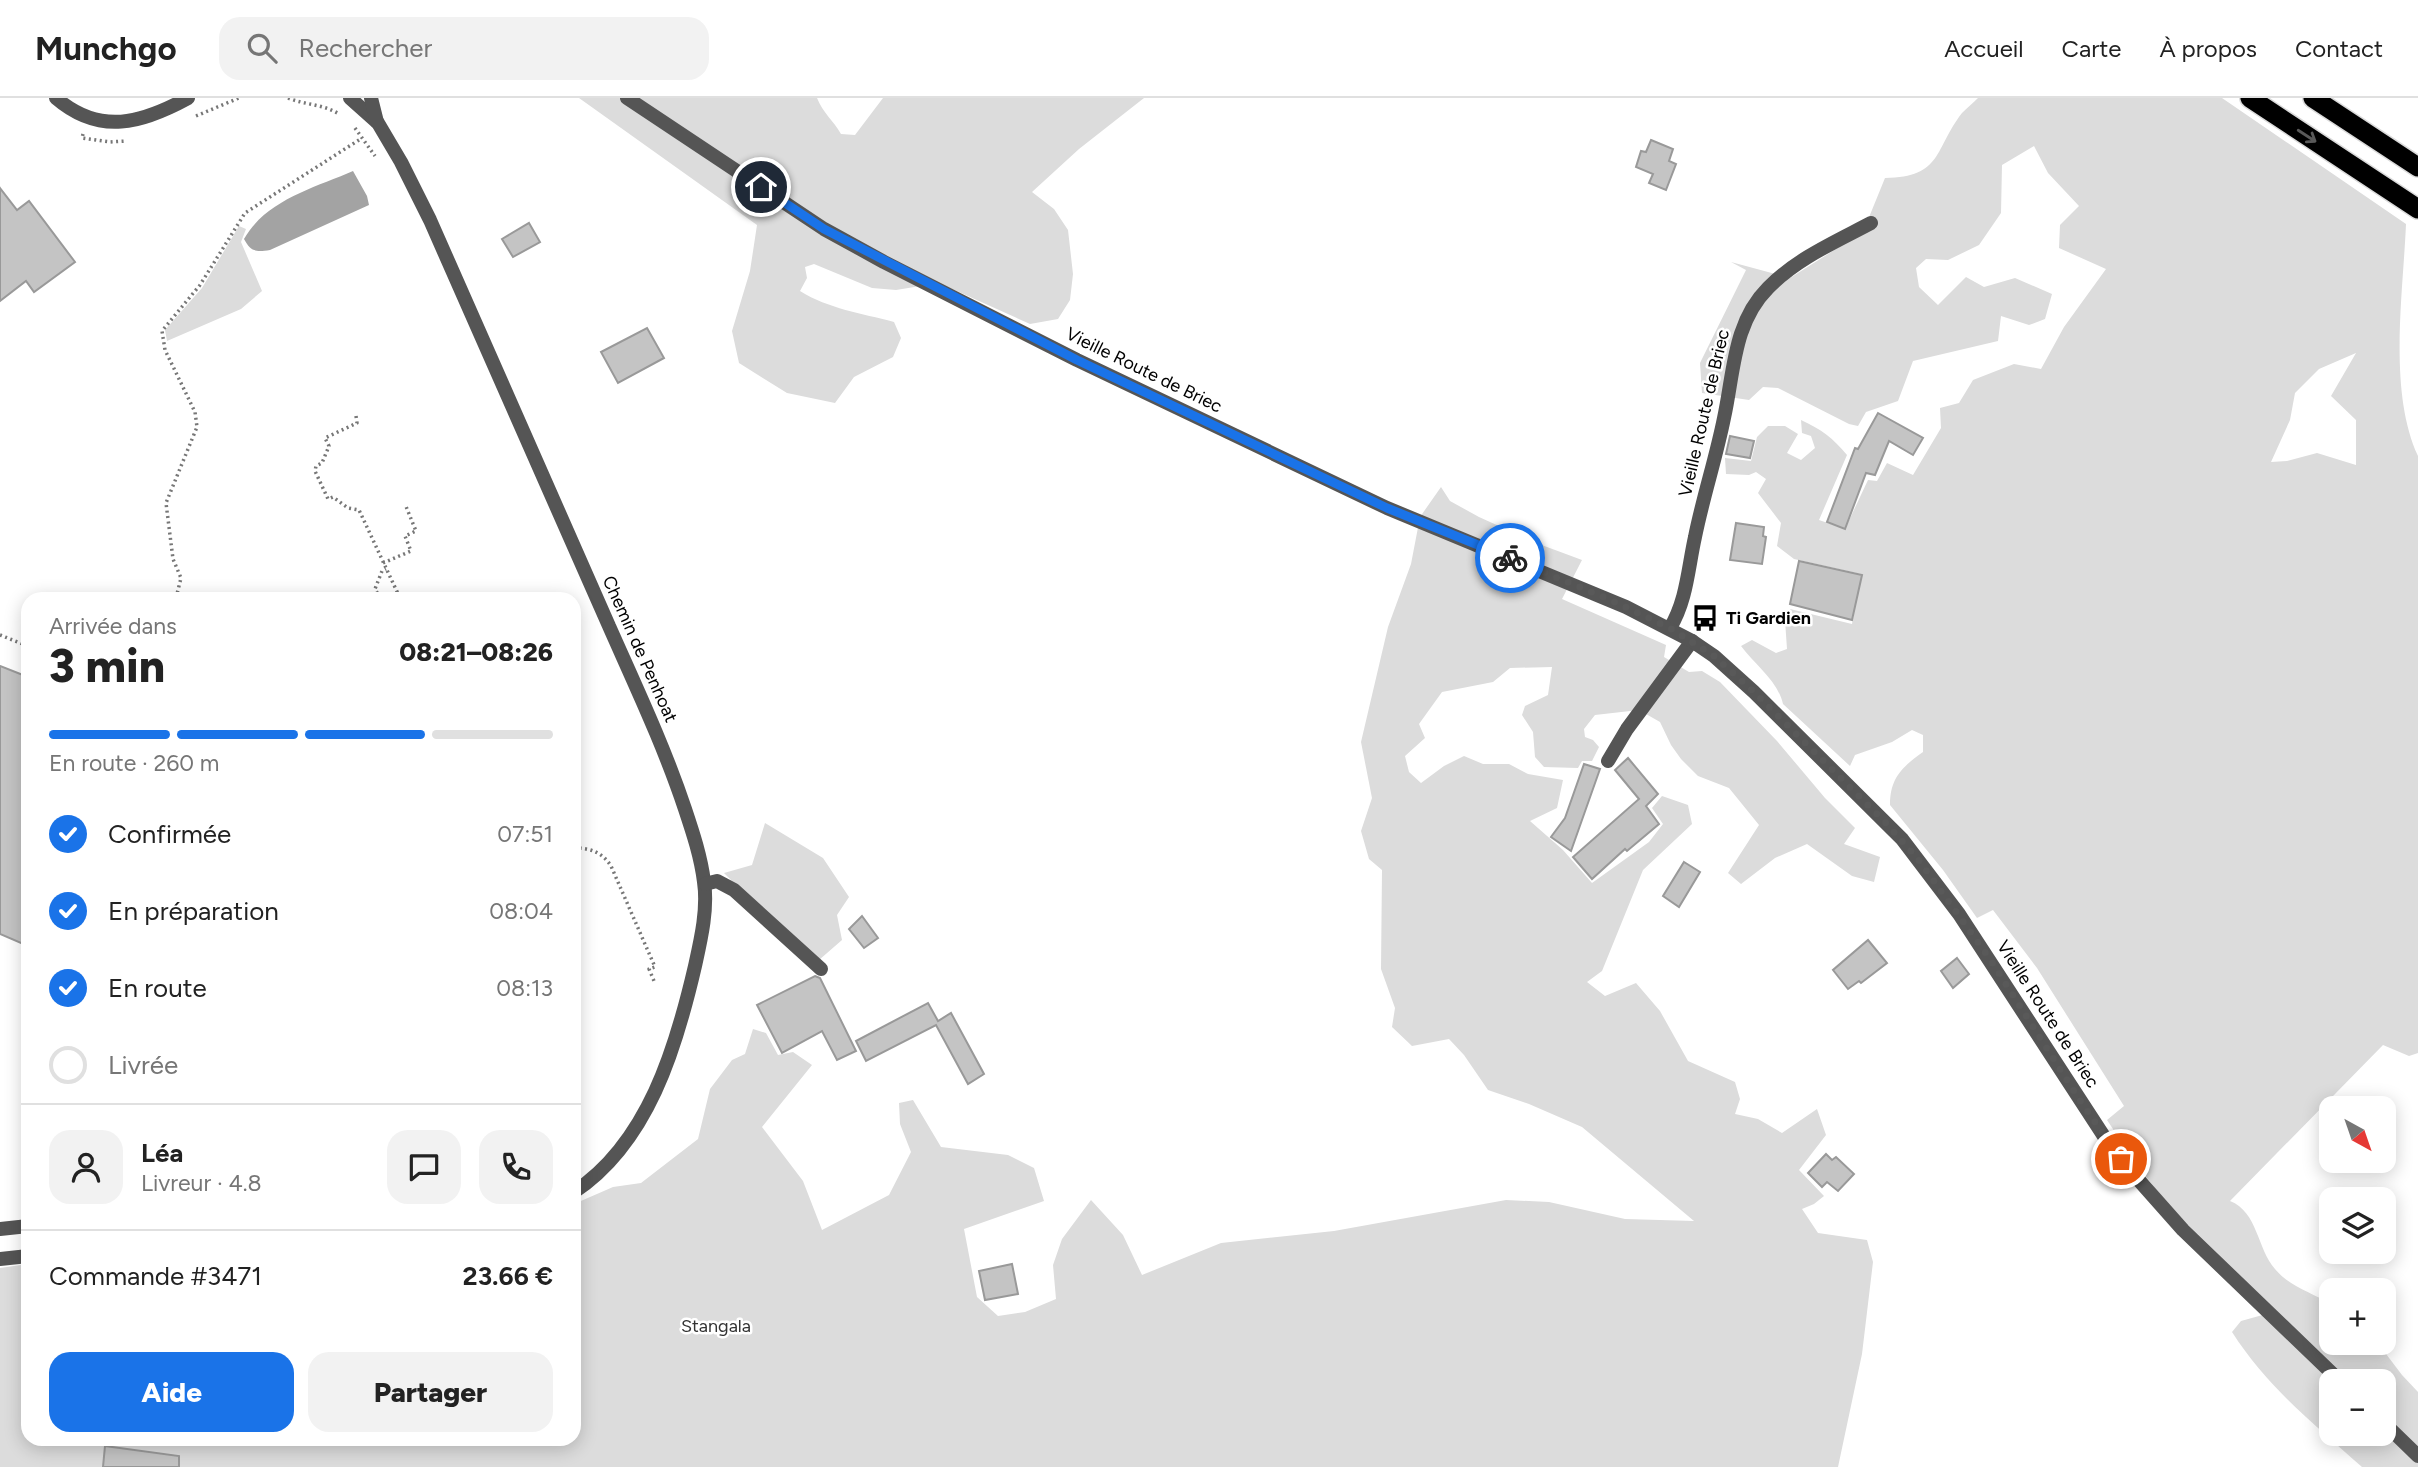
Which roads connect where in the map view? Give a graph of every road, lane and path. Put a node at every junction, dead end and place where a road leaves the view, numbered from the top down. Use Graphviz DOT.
graph roads {
  1 [pos="56,98"];
  2 [pos="188,98"];
  3 [pos="288,98"];
  4 [pos="350,98"];
  5 [pos="371,98"];
  6 [pos="627,98"];
  7 [pos="2250,98"];
  8 [pos="2313,98"];
  9 [pos="342,116"];
  10 [pos="349,121"];
  11 [pos="378,123"];
  12 [pos="362,138"];
  13 [pos="381,164"];
  14 [pos="2418,167"];
  15 [pos="2418,209"];
  16 [pos="1871,223"];
  17 [pos="356,416"];
  18 [pos="405,504"];
  19 [pos="383,563"];
  20 [pos="386,569"];
  21 [pos="178,592"];
  22 [pos="377,592"];
  23 [pos="397,592"];
  24 [pos="1670,628"];
  25 [pos="0,635"];
  26 [pos="1692,641"];
  27 [pos="21,643"];
  28 [pos="1608,761"];
  29 [pos="581,849"];
  30 [pos="705,884"];
  31 [pos="821,970"];
  32 [pos="654,981"];
  33 [pos="581,1187"];
  34 [pos="21,1226"];
  35 [pos="0,1228"];
  36 [pos="21,1257"];
  37 [pos="0,1259"];
  38 [pos="2328,1369"];
  39 [pos="2396,1435"];
  40 [pos="2418,1456"];
  1 -- 2 [label="street"];
  3 -- 9 [label="path"];
  4 -- 11 [label="street, Chemin de Penhoat"];
  5 -- 11 [label="street, Chemin de Penhoat"];
  6 -- 24 [label="street, Vieille Route de Briec"];
  7 -- 15 [label="highway, one-way"];
  8 -- 14 [label="highway"];
  10 -- 12 [label="path"];
  11 -- 30 [label="street, Chemin de Penhoat"];
  12 -- 13 [label="path"];
  12 -- 21 [label="path"];
  16 -- 24 [label="street, Vieille Route de Briec"];
  17 -- 19 [label="path"];
  18 -- 19 [label="path"];
  19 -- 20 [label="path"];
  20 -- 22 [label="path"];
  20 -- 23 [label="path"];
  24 -- 26 [label="street, Vieille Route de Briec"];
  25 -- 27 [label="path"];
  26 -- 28 [label="street"];
  26 -- 38 [label="street, Vieille Route de Briec"];
  29 -- 32 [label="path"];
  30 -- 31 [label="street"];
  30 -- 33 [label="street, Chemin de Penhoat"];
  34 -- 35 [label="street"];
  36 -- 37 [label="street"];
  39 -- 40 [label="street"];
}
